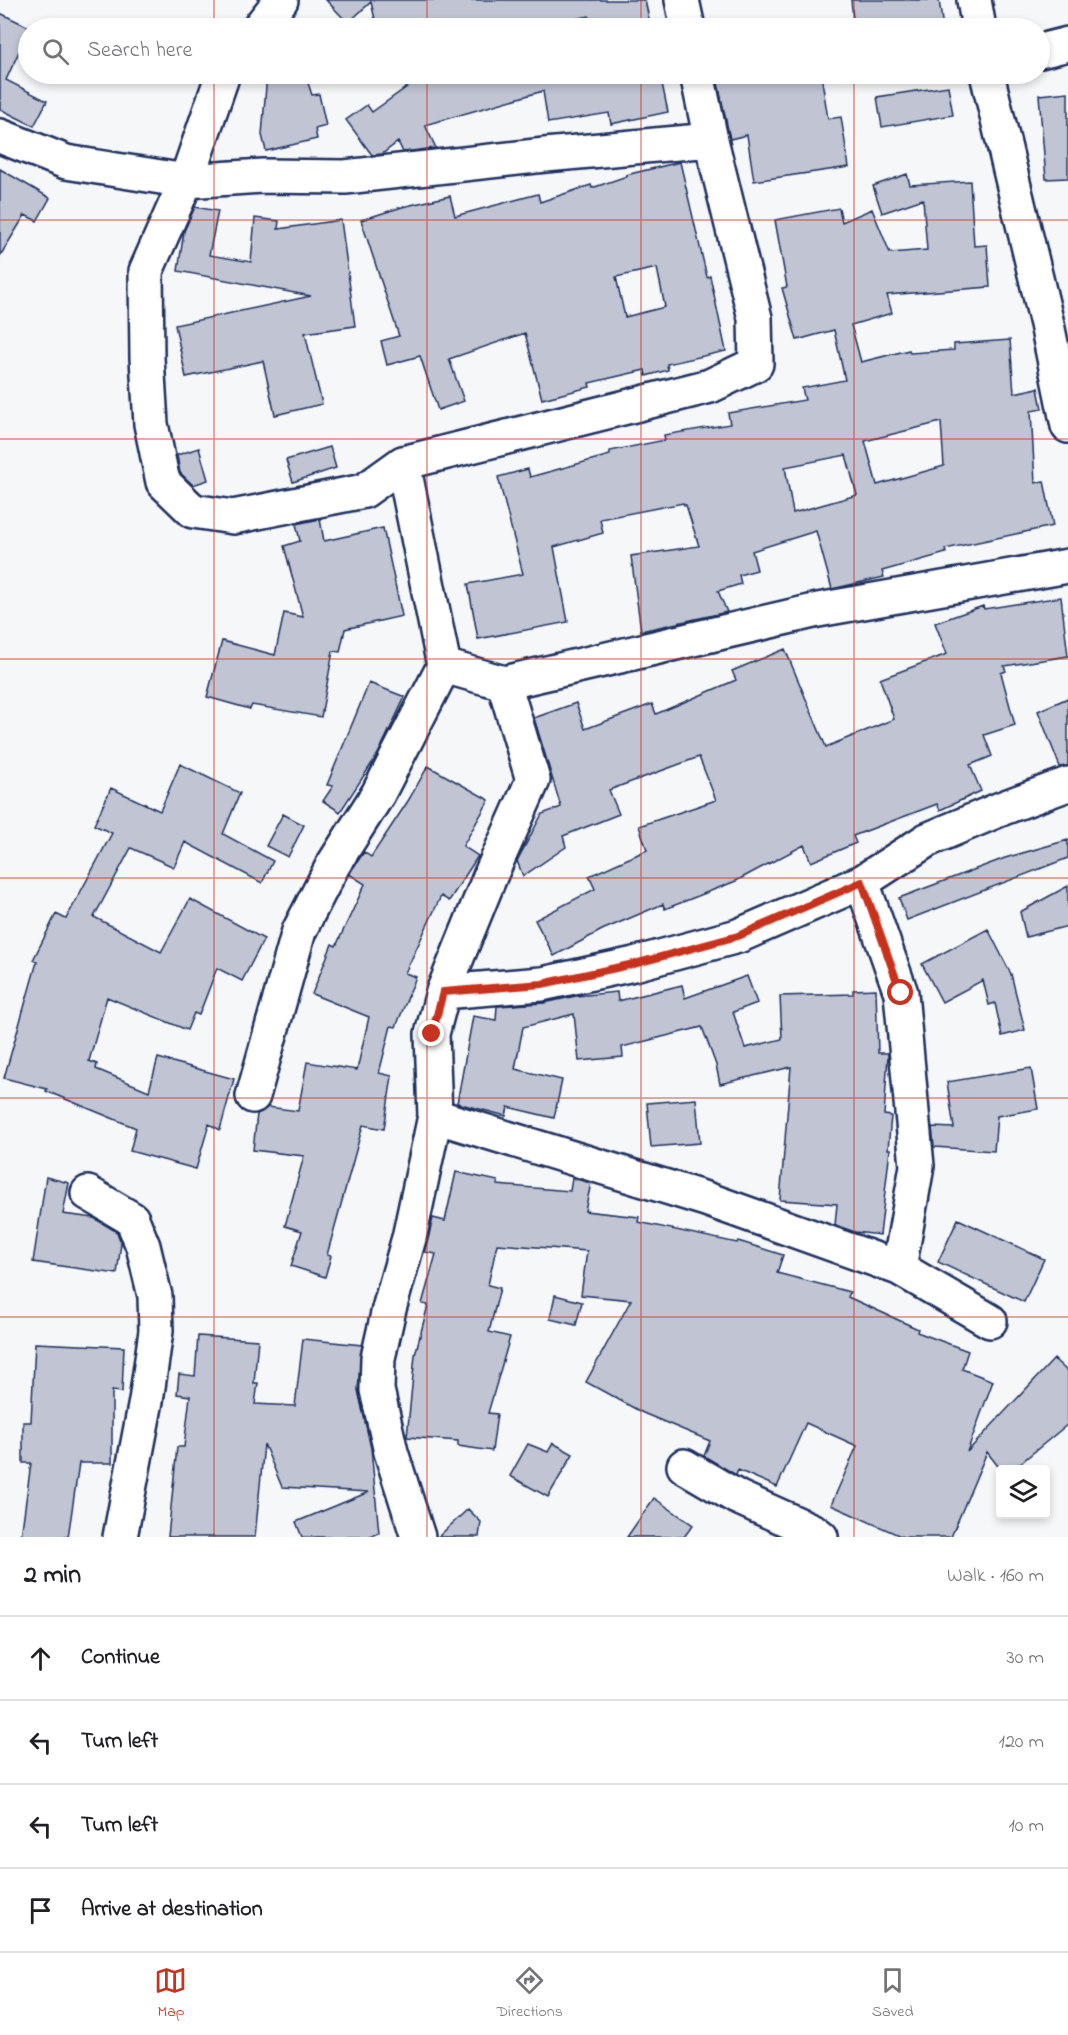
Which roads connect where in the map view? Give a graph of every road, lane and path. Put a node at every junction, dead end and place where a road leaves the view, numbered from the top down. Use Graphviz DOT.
graph roads {
  1 [pos="281,0"];
  2 [pos="682,0"];
  3 [pos="974,0"];
  4 [pos="267,18"];
  5 [pos="686,18"];
  6 [pos="977,18"];
  7 [pos="1068,44"];
  8 [pos="1050,48"];
  9 [pos="220,84"];
  10 [pos="699,84"];
  11 [pos="990,84"];
  12 [pos="0,136"];
  13 [pos="711,140"];
  14 [pos="186,181"];
  15 [pos="1057,325"];
  16 [pos="1068,426"];
  17 [pos="403,464"];
  18 [pos="1068,566"];
  19 [pos="444,666"];
  20 [pos="504,683"];
  21 [pos="1068,784"];
  22 [pos="862,882"];
  23 [pos="443,992"];
  24 [pos="253,1096"];
  25 [pos="435,1116"];
  26 [pos="88,1193"];
  27 [pos="899,1268"];
  28 [pos="990,1322"];
  29 [pos="684,1466"];
  30 [pos="120,1537"];
  31 [pos="418,1537"];
  32 [pos="821,1537"];
  1 -- 4 [label="street"];
  2 -- 5 [label="street"];
  3 -- 6 [label="street"];
  7 -- 8 [label="street"];
  9 -- 14 [label="street"];
  10 -- 13 [label="street"];
  11 -- 15 [label="street"];
  12 -- 14 [label="street"];
  13 -- 14 [label="street"];
  13 -- 17 [label="street"];
  14 -- 17 [label="street"];
  15 -- 16 [label="street"];
  17 -- 19 [label="street"];
  18 -- 20 [label="street"];
  19 -- 20 [label="street"];
  19 -- 24 [label="street"];
  20 -- 23 [label="street"];
  21 -- 22 [label="street"];
  22 -- 23 [label="street"];
  22 -- 27 [label="street"];
  23 -- 25 [label="street"];
  25 -- 27 [label="street"];
  25 -- 31 [label="street"];
  26 -- 30 [label="street"];
  27 -- 28 [label="street"];
  29 -- 32 [label="street"];
}
